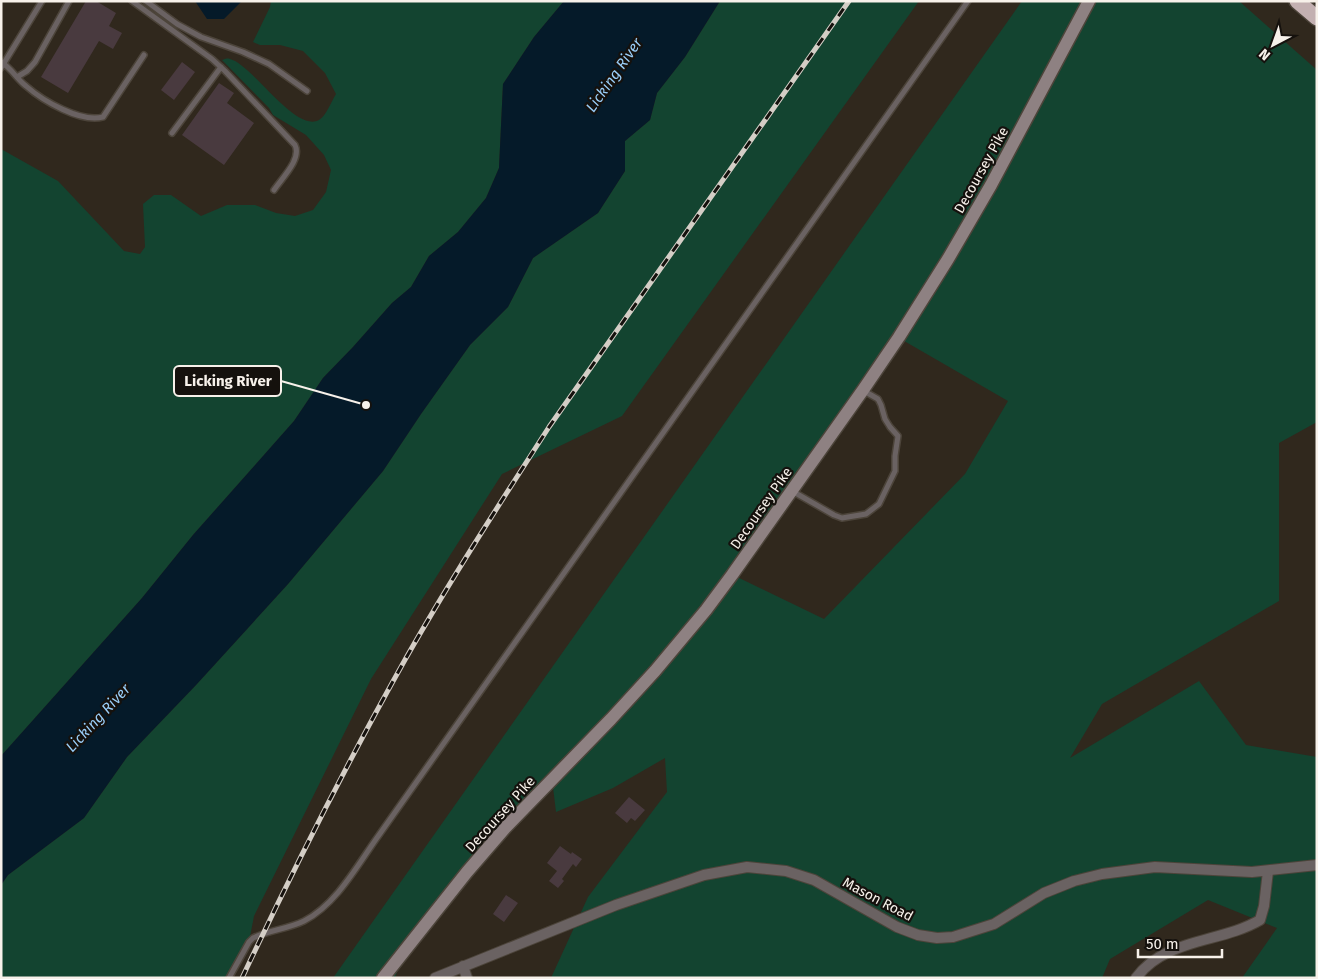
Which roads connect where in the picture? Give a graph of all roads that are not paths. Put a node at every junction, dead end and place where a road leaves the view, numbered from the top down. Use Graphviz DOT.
graph roads {
  1 [pos="42,1"];
  2 [pos="69,1"];
  3 [pos="132,1"];
  4 [pos="146,1"];
  5 [pos="968,1"];
  6 [pos="1089,1"];
  7 [pos="1297,1"];
  8 [pos="1317,18"];
  9 [pos="144,55"];
  10 [pos="2,65"];
  11 [pos="221,67"];
  12 [pos="17,77"];
  13 [pos="308,91"];
  14 [pos="172,133"];
  15 [pos="274,190"];
  16 [pos="863,390"];
  17 [pos="792,491"];
  18 [pos="1317,865"];
  19 [pos="1268,871"];
  20 [pos="463,966"];
  21 [pos="230,978"];
  22 [pos="383,978"];
  23 [pos="435,978"];
  24 [pos="467,978"];
  25 [pos="1136,978"];
  1 -- 10 [label="lane"];
  2 -- 12 [label="lane"];
  3 -- 11 [label="lane"];
  4 -- 13 [label="lane"];
  5 -- 21 [label="lane"];
  6 -- 16 [label="main road, Decoursey Pike"];
  7 -- 8 [label="highway"];
  9 -- 12 [label="lane"];
  10 -- 12 [label="lane"];
  11 -- 14 [label="lane"];
  11 -- 15 [label="lane"];
  16 -- 17 [label="main road, Decoursey Pike"];
  16 -- 17 [label="lane"];
  17 -- 22 [label="main road, Decoursey Pike"];
  18 -- 19 [label="street, Mason Road"];
  19 -- 20 [label="street, Mason Road"];
  19 -- 25 [label="street"];
  20 -- 23 [label="street, Mason Road"];
  20 -- 24 [label="street"];
}
